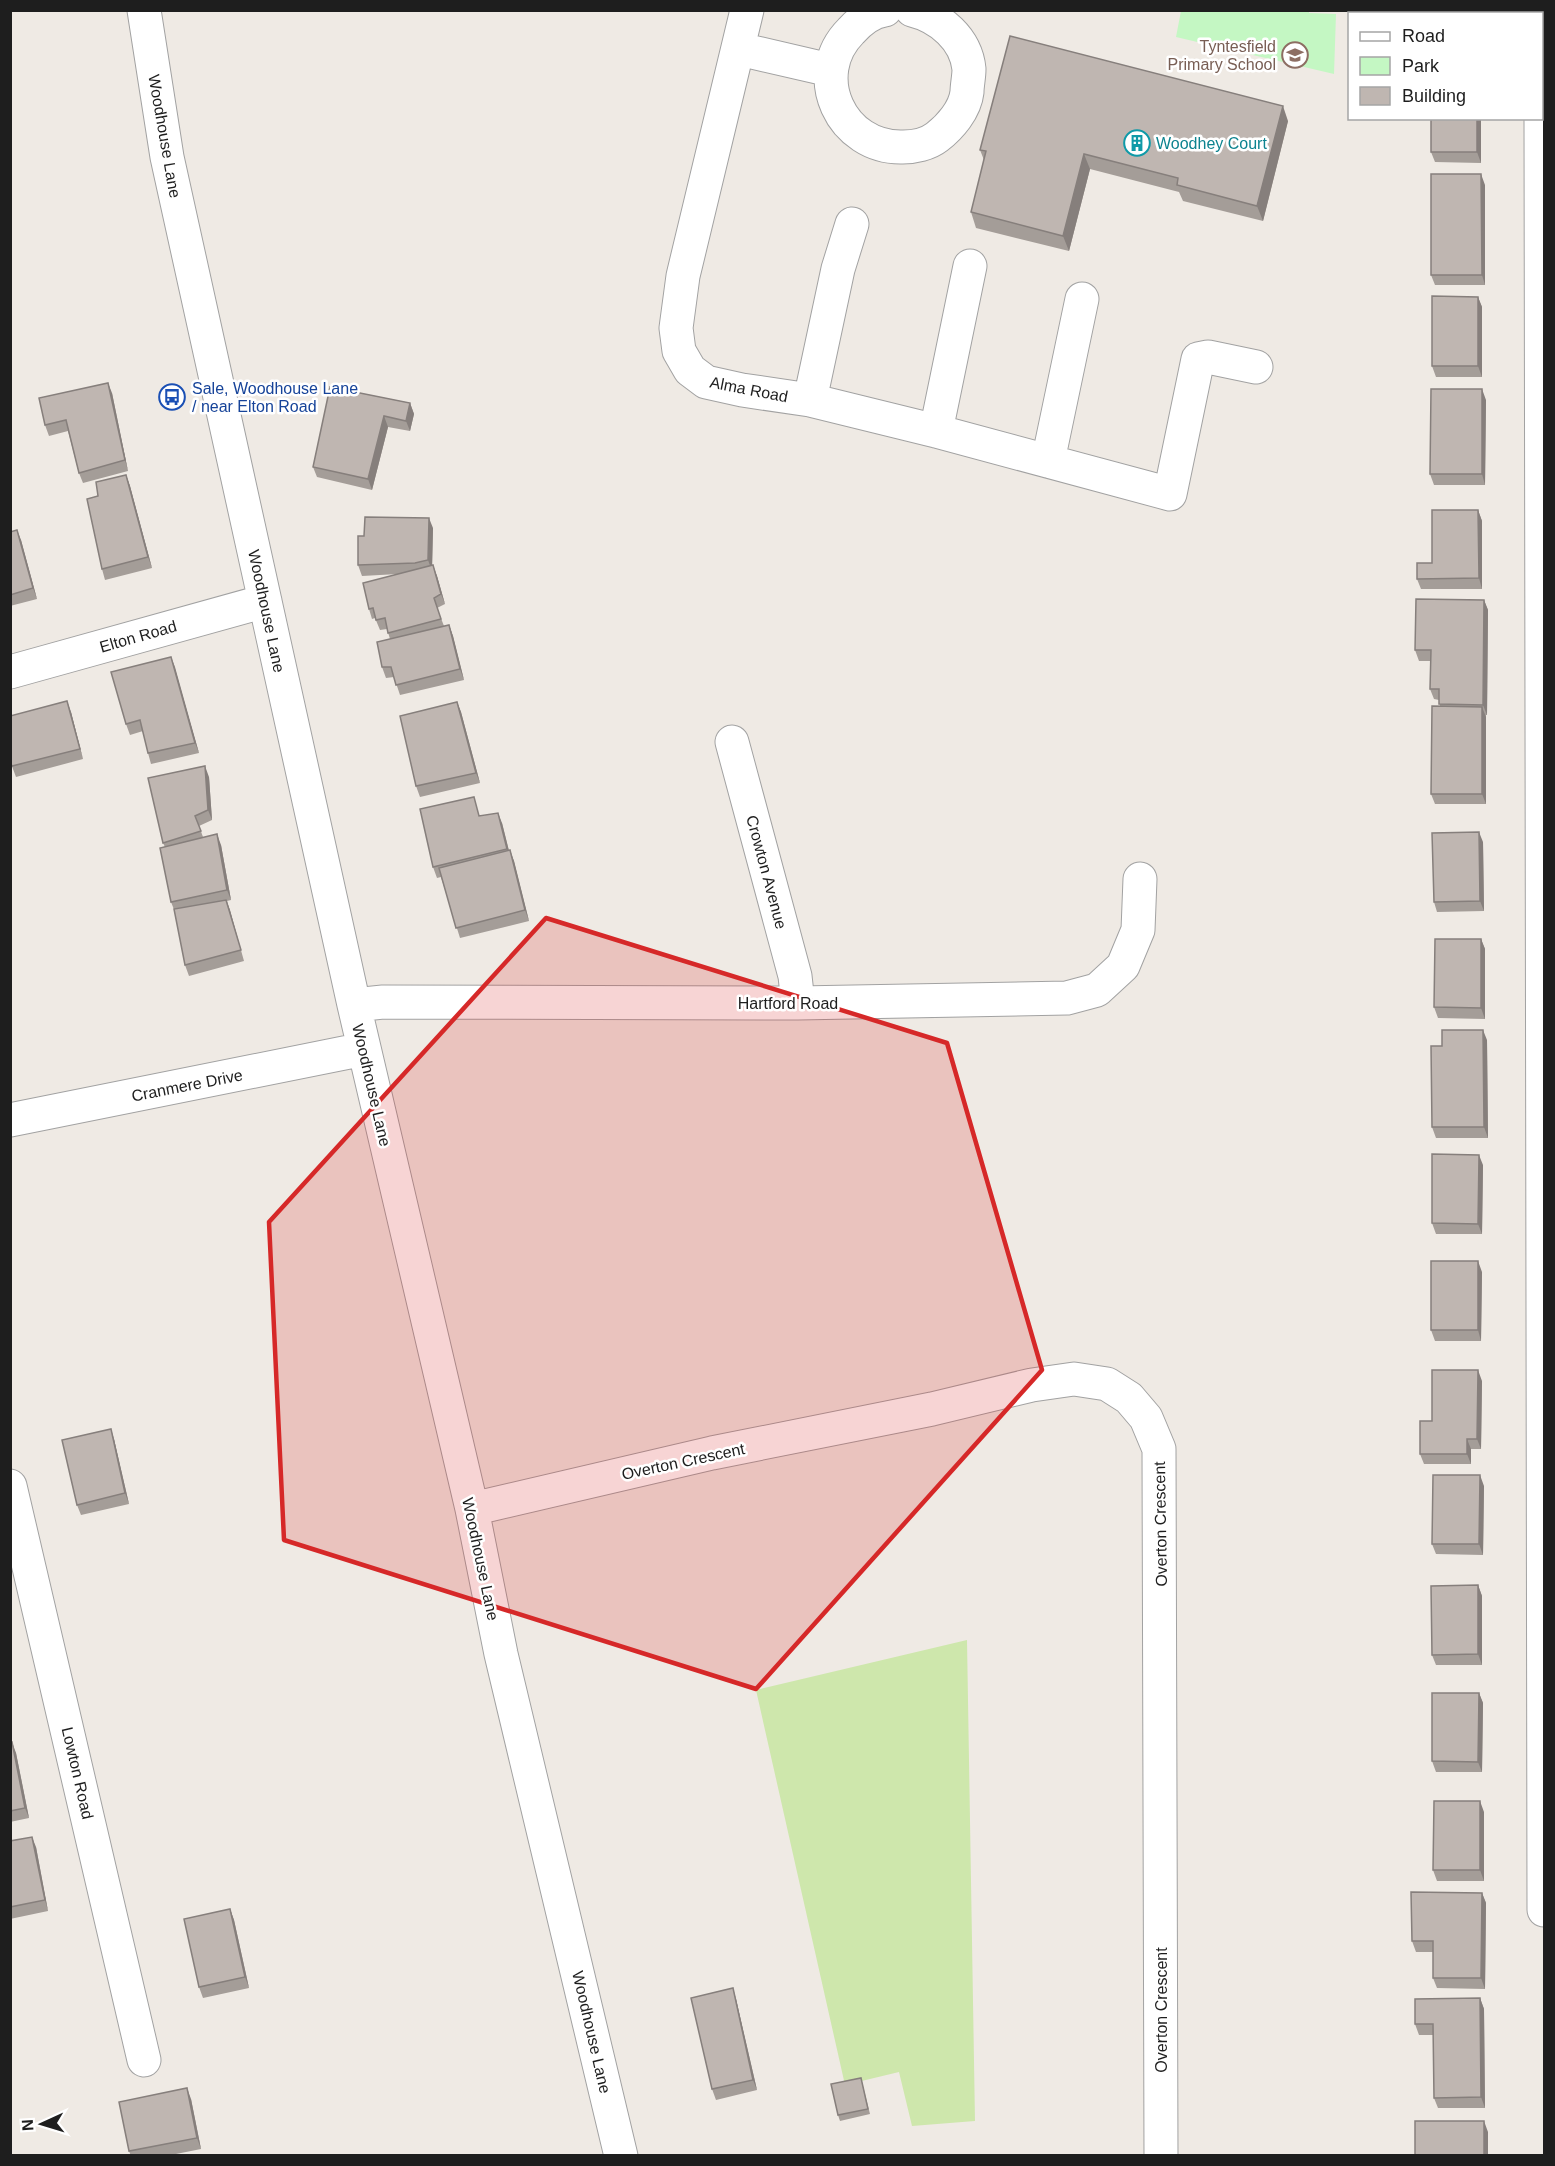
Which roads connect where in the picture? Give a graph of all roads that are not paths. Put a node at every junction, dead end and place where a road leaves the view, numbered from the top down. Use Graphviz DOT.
graph roads {
  1 [pos="144,10"];
  2 [pos="747,10"];
  3 [pos="885,10"];
  4 [pos="912,10"];
  5 [pos="739,49"];
  6 [pos="830,70"];
  7 [pos="1541,120"];
  8 [pos="852,224"];
  9 [pos="970,266"];
  10 [pos="1082,299"];
  11 [pos="1256,367"];
  12 [pos="810,400"];
  13 [pos="936,431"];
  14 [pos="1048,461"];
  15 [pos="265,601"];
  16 [pos="10,672"];
  17 [pos="732,742"];
  18 [pos="1140,879"];
  19 [pos="798,1003"];
  20 [pos="354,1005"];
  21 [pos="364,1049"];
  22 [pos="10,1120"];
  23 [pos="10,1486"];
  24 [pos="472,1509"];
  25 [pos="22,1584"];
  26 [pos="1545,1910"];
  27 [pos="144,2060"];
  28 [pos="621,2156"];
  29 [pos="1161,2156"];
  1 -- 15 [label="street, Woodhouse Lane"];
  2 -- 5 [label="street, Alma Road"];
  3 -- 6 [label="street"];
  4 -- 6 [label="street"];
  5 -- 6 [label="street"];
  5 -- 12 [label="street, Alma Road"];
  7 -- 26 [label="street"];
  8 -- 12 [label="street"];
  9 -- 13 [label="street"];
  10 -- 14 [label="street"];
  11 -- 14 [label="street, Alma Road"];
  12 -- 13 [label="street, Alma Road"];
  13 -- 14 [label="street, Alma Road"];
  15 -- 16 [label="street, Elton Road"];
  15 -- 20 [label="street, Woodhouse Lane"];
  17 -- 19 [label="street, Crowton Avenue"];
  18 -- 19 [label="street, Hartford Road"];
  19 -- 20 [label="street, Hartford Road"];
  20 -- 21 [label="street, Woodhouse Lane"];
  21 -- 22 [label="street, Cranmere Drive"];
  21 -- 24 [label="street, Woodhouse Lane"];
  23 -- 25 [label="street, Lowton Road"];
  24 -- 28 [label="street, Woodhouse Lane"];
  24 -- 29 [label="street, Overton Crescent"];
  25 -- 27 [label="street, Lowton Road"];
}
